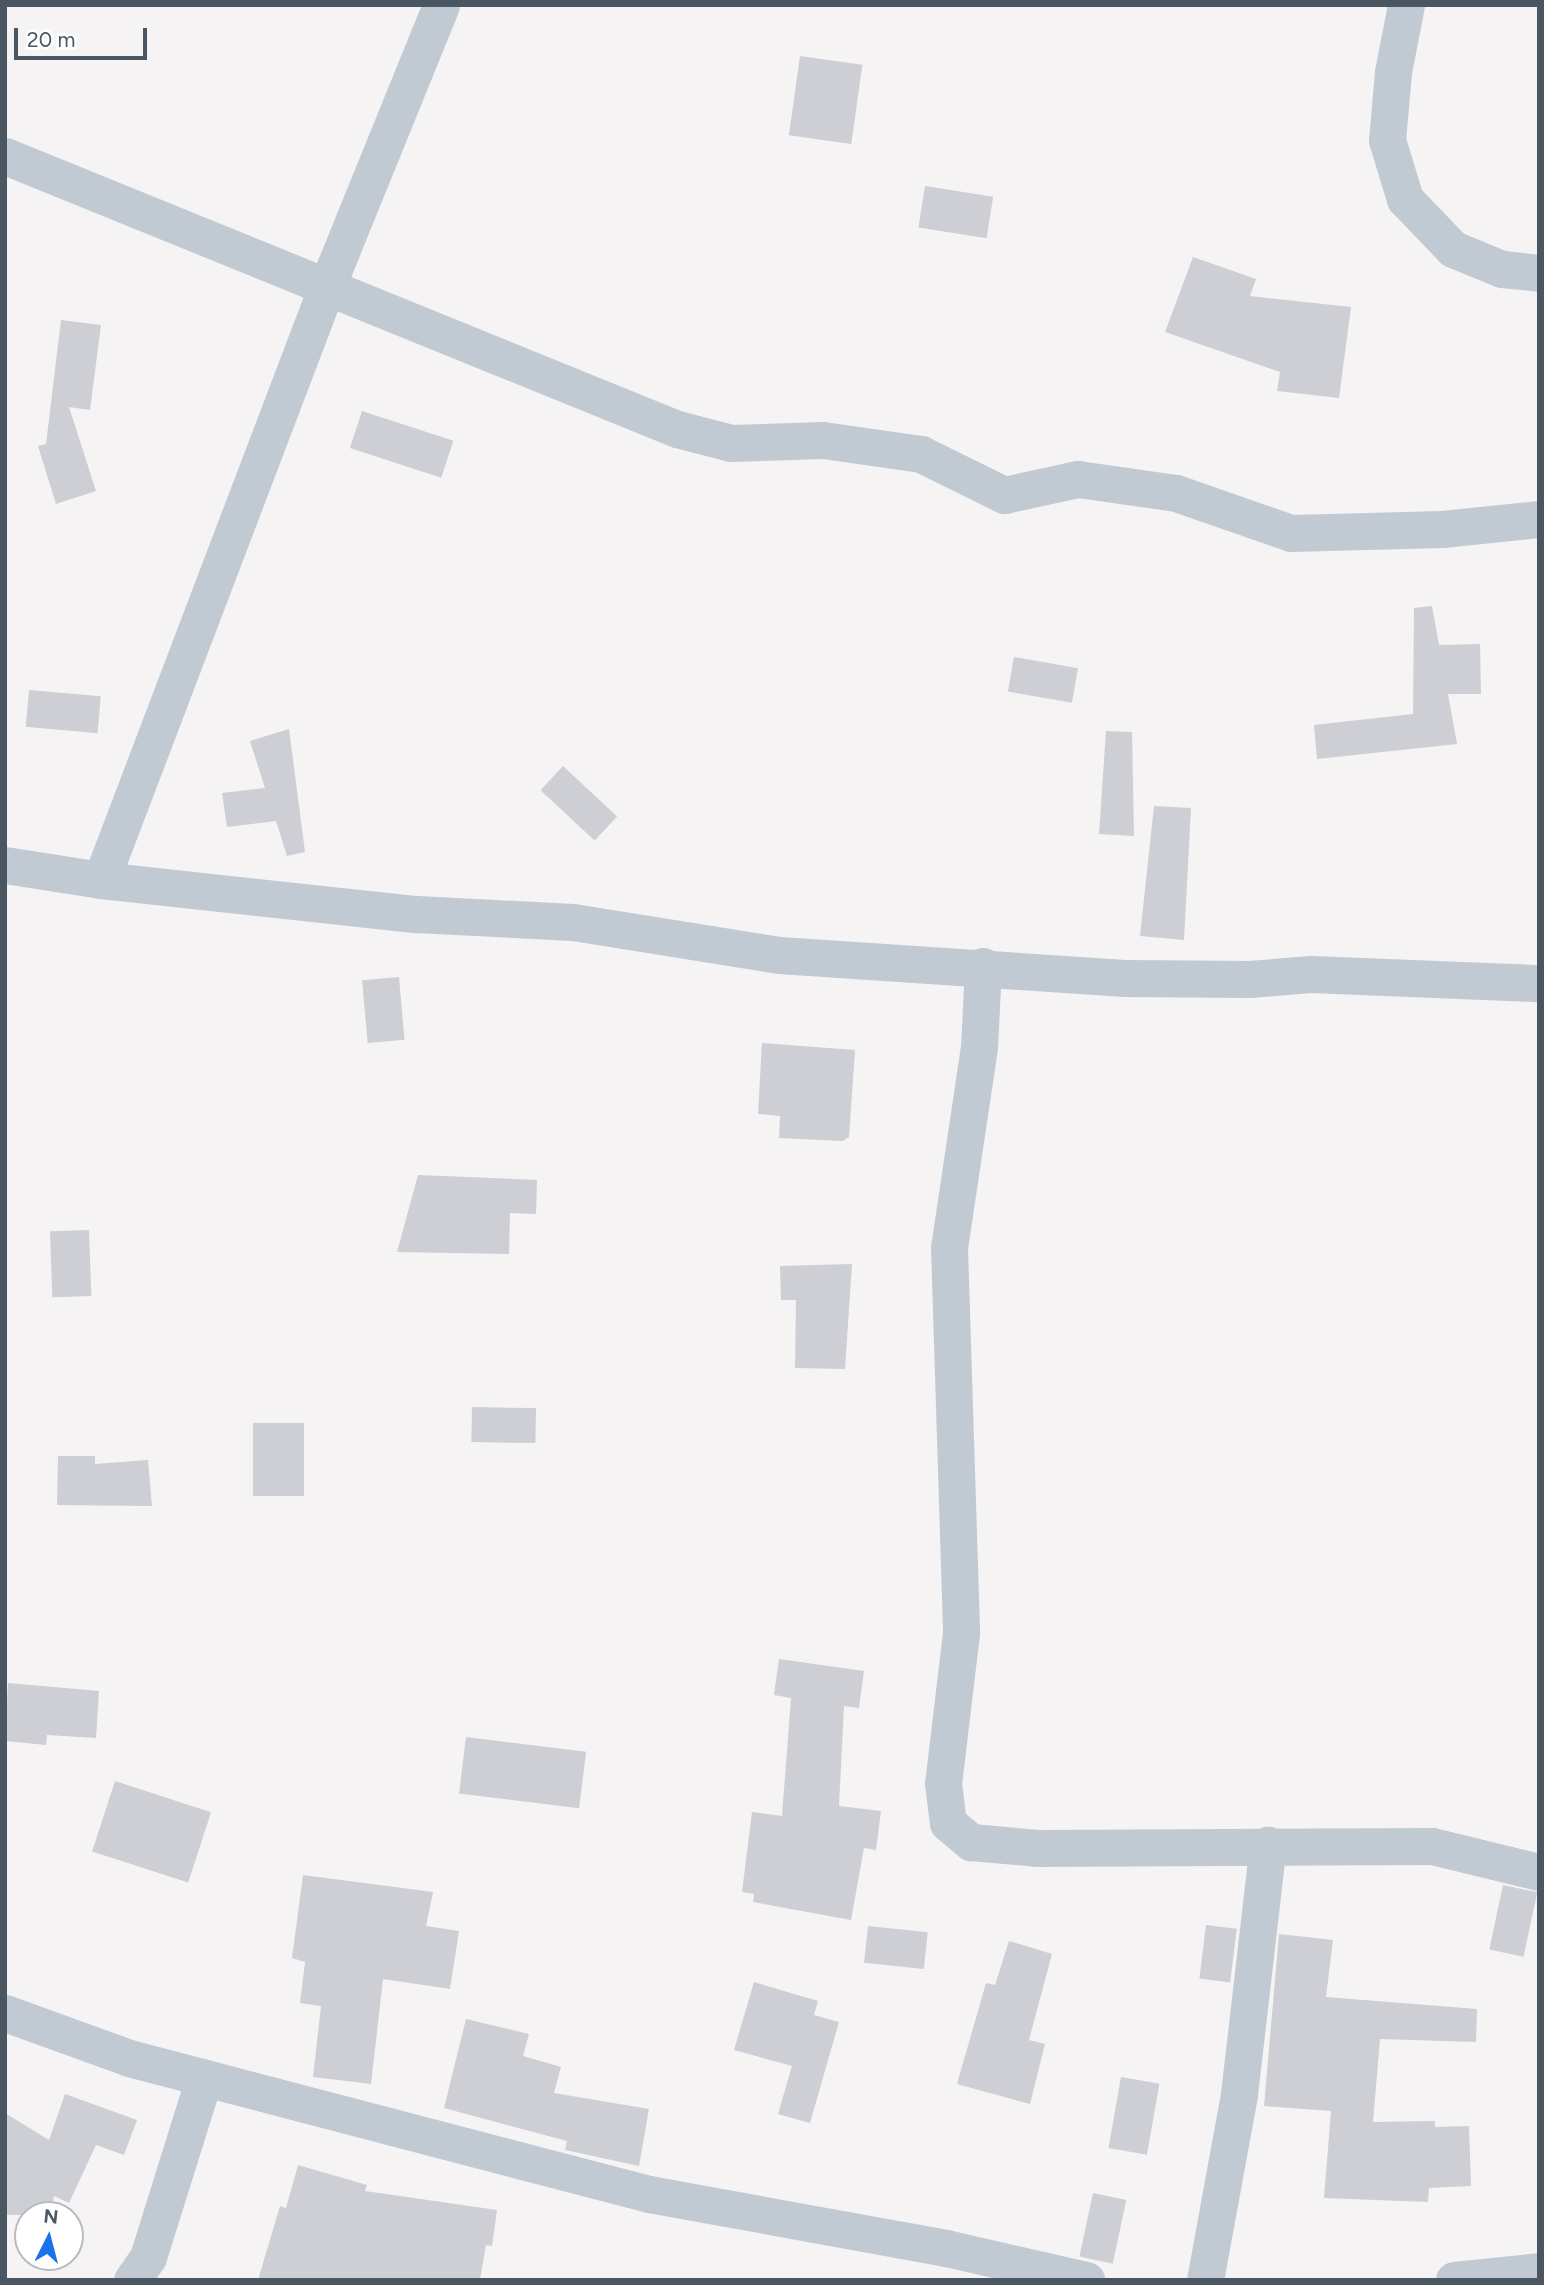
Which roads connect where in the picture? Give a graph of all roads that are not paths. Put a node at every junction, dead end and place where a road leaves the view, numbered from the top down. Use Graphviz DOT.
graph roads {
  1 [pos="441,5"];
  2 [pos="1406,5"];
  3 [pos="5,156"];
  4 [pos="1539,273"];
  5 [pos="327,286"];
  6 [pos="1539,519"];
  7 [pos="5,865"];
  8 [pos="101,880"];
  9 [pos="983,966"];
  10 [pos="1539,983"];
  11 [pos="1268,1845"];
  12 [pos="1539,1872"];
  13 [pos="5,2013"];
  14 [pos="204,2078"];
  15 [pos="1539,2271"];
  16 [pos="132,2280"];
  17 [pos="1086,2280"];
  18 [pos="1205,2280"];
  19 [pos="1454,2280"];
  1 -- 5 [label="street"];
  2 -- 4 [label="street"];
  3 -- 5 [label="street"];
  5 -- 6 [label="street"];
  5 -- 8 [label="street"];
  7 -- 8 [label="street"];
  8 -- 9 [label="street"];
  9 -- 10 [label="street"];
  9 -- 11 [label="street"];
  11 -- 12 [label="street"];
  11 -- 18 [label="street"];
  13 -- 14 [label="street"];
  14 -- 16 [label="street"];
  14 -- 17 [label="street"];
  15 -- 19 [label="street"];
}
